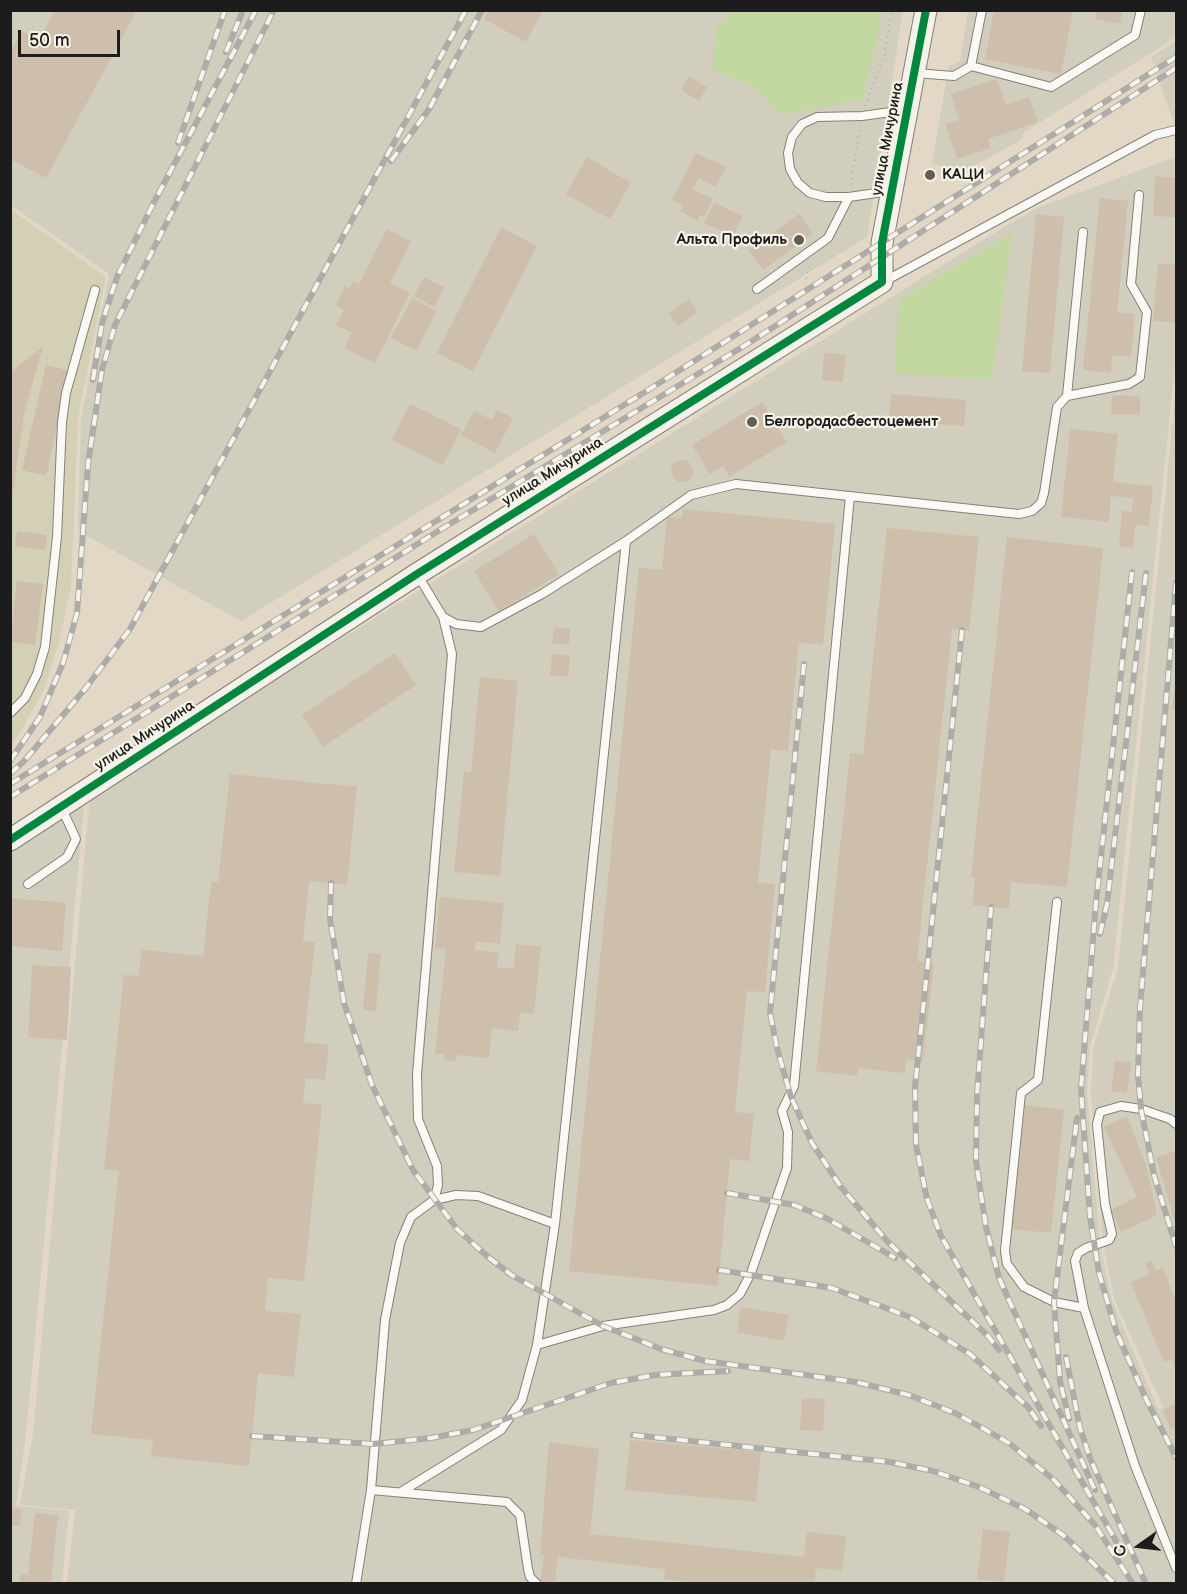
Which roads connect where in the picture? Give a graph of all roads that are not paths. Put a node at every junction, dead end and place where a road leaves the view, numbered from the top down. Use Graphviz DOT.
graph roads {
  1 [pos="926,10"];
  2 [pos="982,10"];
  3 [pos="1141,10"];
  4 [pos="971,66"];
  5 [pos="914,73"];
  6 [pos="907,110"];
  7 [pos="1176,130"];
  8 [pos="892,191"];
  9 [pos="1139,195"];
  10 [pos="849,197"];
  11 [pos="1083,232"];
  12 [pos="882,282"];
  13 [pos="757,289"];
  14 [pos="95,290"];
  15 [pos="1067,396"];
  16 [pos="850,496"];
  17 [pos="626,541"];
  18 [pos="417,574"];
  19 [pos="443,617"];
  20 [pos="10,713"];
  21 [pos="61,806"];
  22 [pos="10,840"];
  23 [pos="28,884"];
  24 [pos="1057,902"];
  25 [pos="1176,1124"];
  26 [pos="434,1200"];
  27 [pos="555,1224"];
  28 [pos="1084,1308"];
  29 [pos="537,1345"];
  30 [pos="371,1490"];
  31 [pos="401,1492"];
  32 [pos="1176,1568"];
  33 [pos="356,1584"];
  34 [pos="537,1584"];
  1 -- 5 [label="street, улица Мичурина"];
  2 -- 4 [label="lane"];
  3 -- 4 [label="lane"];
  4 -- 5 [label="lane"];
  5 -- 6 [label="street, улица Мичурина"];
  6 -- 8 [label="street, улица Мичурина"];
  6 -- 10 [label="lane"];
  7 -- 12 [label="lane"];
  8 -- 10 [label="lane"];
  8 -- 12 [label="street, улица Мичурина"];
  9 -- 15 [label="lane"];
  10 -- 13 [label="lane"];
  11 -- 15 [label="lane"];
  12 -- 18 [label="street, улица Мичурина"];
  14 -- 20 [label="lane"];
  15 -- 16 [label="lane"];
  16 -- 17 [label="lane"];
  16 -- 29 [label="lane"];
  17 -- 19 [label="lane"];
  17 -- 27 [label="lane"];
  18 -- 19 [label="lane"];
  18 -- 21 [label="street, улица Мичурина"];
  19 -- 26 [label="lane"];
  21 -- 22 [label="street, улица Мичурина"];
  21 -- 23 [label="lane"];
  24 -- 28 [label="lane"];
  25 -- 28 [label="lane"];
  26 -- 27 [label="lane"];
  26 -- 30 [label="lane"];
  27 -- 29 [label="lane"];
  28 -- 32 [label="lane"];
  29 -- 31 [label="lane"];
  30 -- 31 [label="lane"];
  30 -- 33 [label="lane"];
  31 -- 34 [label="lane"];
}
